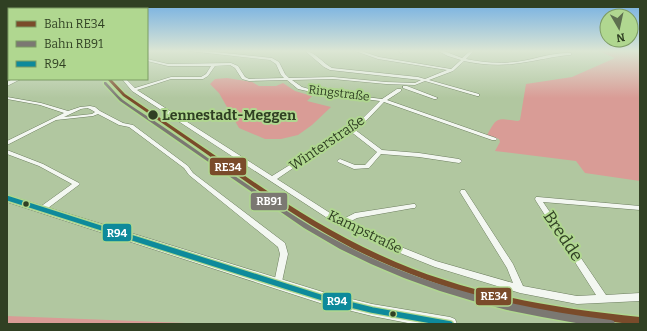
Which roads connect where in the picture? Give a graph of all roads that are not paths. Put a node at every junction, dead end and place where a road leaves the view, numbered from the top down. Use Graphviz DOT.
graph roads {
  1 [pos="213,66"];
  2 [pos="236,66"];
  3 [pos="279,66"];
  4 [pos="326,66"];
  5 [pos="430,66"];
  6 [pos="456,66"];
  7 [pos="452,70"];
  8 [pos="289,79"];
  9 [pos="125,80"];
  10 [pos="426,80"];
  11 [pos="396,84"];
  12 [pos="134,90"];
  13 [pos="399,90"];
  14 [pos="476,95"];
  15 [pos="7,98"];
  16 [pos="436,98"];
  17 [pos="383,100"];
  18 [pos="69,112"];
  19 [pos="98,112"];
  20 [pos="56,119"];
  21 [pos="352,129"];
  22 [pos="494,139"];
  23 [pos="7,143"];
  24 [pos="7,152"];
  25 [pos="380,152"];
  26 [pos="459,161"];
  27 [pos="340,162"];
  28 [pos="272,179"];
  29 [pos="463,192"];
  30 [pos="7,198"];
  31 [pos="413,206"];
  32 [pos="640,208"];
  33 [pos="42,209"];
  34 [pos="341,223"];
  35 [pos="278,283"];
  36 [pos="520,289"];
  37 [pos="640,297"];
  38 [pos="604,299"];
  39 [pos="450,324"];
  1 -- 12 [label="street"];
  2 -- 8 [label="street"];
  3 -- 8 [label="street, Ringstraße"];
  4 -- 10 [label="street"];
  5 -- 7 [label="street"];
  6 -- 7 [label="street"];
  7 -- 10 [label="street"];
  8 -- 11 [label="street"];
  8 -- 17 [label="street, Ringstraße"];
  9 -- 12 [label="street, Kampstraße"];
  10 -- 11 [label="street"];
  10 -- 14 [label="street"];
  11 -- 16 [label="street"];
  12 -- 28 [label="street, Kampstraße"];
  13 -- 17 [label="street, Winterstraße"];
  15 -- 18 [label="street"];
  17 -- 21 [label="street, Winterstraße"];
  17 -- 22 [label="street, Ringstraße"];
  18 -- 19 [label="street"];
  18 -- 20 [label="street"];
  19 -- 20 [label="street"];
  19 -- 35 [label="street"];
  20 -- 23 [label="street"];
  21 -- 25 [label="street"];
  21 -- 28 [label="street, Winterstraße"];
  24 -- 33 [label="street"];
  25 -- 26 [label="street"];
  25 -- 27 [label="street"];
  28 -- 34 [label="street, Kampstraße"];
  29 -- 36 [label="street"];
  30 -- 33 [label="main road"];
  31 -- 34 [label="street"];
  32 -- 38 [label="street, Bredde"];
  33 -- 35 [label="main road"];
  34 -- 36 [label="street, Kampstraße"];
  35 -- 39 [label="main road"];
  36 -- 38 [label="street, Kampstraße"];
  37 -- 38 [label="street, Kampstraße"];
}
